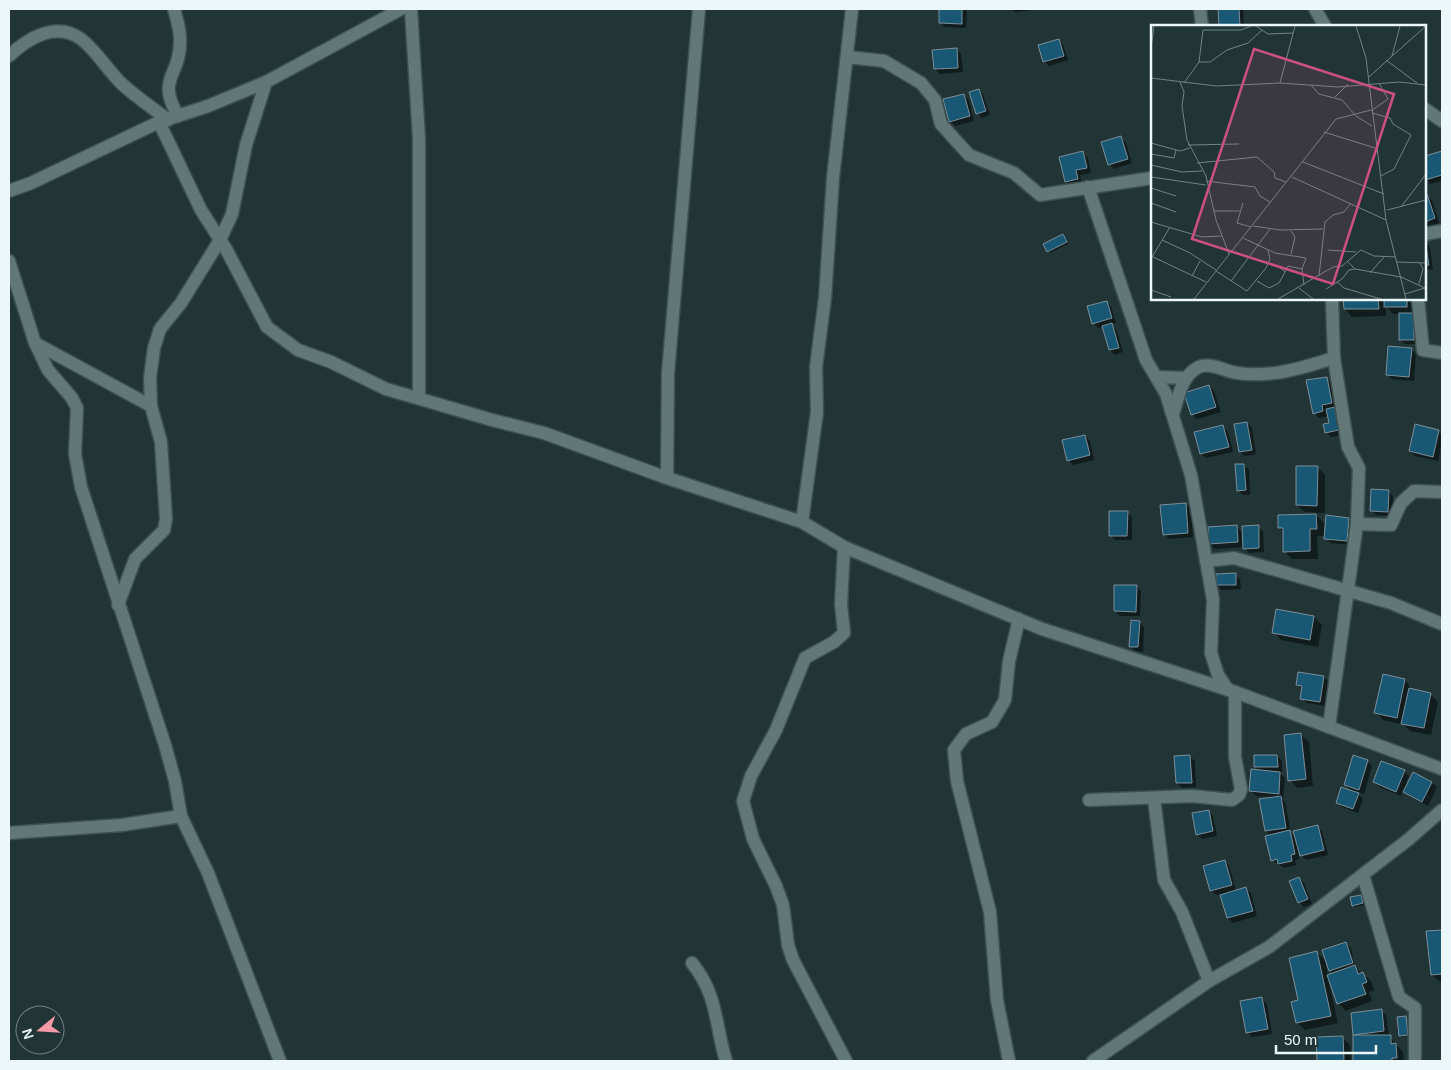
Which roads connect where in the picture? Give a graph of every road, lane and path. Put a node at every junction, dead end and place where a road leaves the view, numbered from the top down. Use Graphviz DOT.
graph roads {
  1 [pos="174,9"];
  2 [pos="401,9"];
  3 [pos="411,9"];
  4 [pos="699,9"];
  5 [pos="852,9"];
  6 [pos="1200,9"];
  7 [pos="1315,9"];
  8 [pos="1202,25"];
  9 [pos="1325,25"];
  10 [pos="9,56"];
  11 [pos="847,57"];
  12 [pos="266,82"];
  13 [pos="1426,110"];
  14 [pos="168,119"];
  15 [pos="1442,121"];
  16 [pos="1151,178"];
  17 [pos="1088,187"];
  18 [pos="9,191"];
  19 [pos="1442,231"];
  20 [pos="1426,234"];
  21 [pos="220,240"];
  22 [pos="9,261"];
  23 [pos="1332,300"];
  24 [pos="1418,300"];
  25 [pos="35,343"];
  26 [pos="1442,353"];
  27 [pos="1334,358"];
  28 [pos="1157,377"];
  29 [pos="1186,378"];
  30 [pos="420,398"];
  31 [pos="151,406"];
  32 [pos="1173,415"];
  33 [pos="668,478"];
  34 [pos="1442,492"];
  35 [pos="802,522"];
  36 [pos="1357,524"];
  37 [pos="844,548"];
  38 [pos="1206,561"];
  39 [pos="1347,590"];
  40 [pos="118,605"];
  41 [pos="1019,619"];
  42 [pos="1442,624"];
  43 [pos="1231,691"];
  44 [pos="1329,727"];
  45 [pos="1442,769"];
  46 [pos="1154,798"];
  47 [pos="1089,800"];
  48 [pos="1442,810"];
  49 [pos="181,816"];
  50 [pos="9,833"];
  51 [pos="1363,875"];
  52 [pos="692,963"];
  53 [pos="1209,981"];
  54 [pos="280,1061"];
  55 [pos="726,1061"];
  56 [pos="846,1061"];
  57 [pos="1009,1061"];
  58 [pos="1093,1061"];
  59 [pos="1414,1061"];
  1 -- 14 [label="street"];
  2 -- 12 [label="street"];
  3 -- 30 [label="street"];
  4 -- 33 [label="street"];
  5 -- 11 [label="street"];
  6 -- 8 [label="street"];
  7 -- 9 [label="street"];
  10 -- 14 [label="street"];
  11 -- 17 [label="street"];
  11 -- 35 [label="street"];
  12 -- 14 [label="street"];
  12 -- 21 [label="street"];
  13 -- 15 [label="street"];
  14 -- 18 [label="street"];
  14 -- 21 [label="street"];
  16 -- 17 [label="street"];
  17 -- 28 [label="street"];
  19 -- 20 [label="street"];
  21 -- 30 [label="street"];
  21 -- 31 [label="street"];
  22 -- 25 [label="street"];
  23 -- 27 [label="street"];
  24 -- 26 [label="street"];
  25 -- 31 [label="street"];
  25 -- 40 [label="street"];
  27 -- 29 [label="street"];
  27 -- 36 [label="street"];
  28 -- 29 [label="street"];
  28 -- 32 [label="street"];
  29 -- 32 [label="street"];
  30 -- 33 [label="street"];
  31 -- 40 [label="street"];
  32 -- 38 [label="street"];
  33 -- 35 [label="street"];
  34 -- 36 [label="street"];
  35 -- 37 [label="street"];
  36 -- 39 [label="street"];
  37 -- 41 [label="street"];
  37 -- 56 [label="street"];
  38 -- 39 [label="street"];
  38 -- 43 [label="street"];
  39 -- 42 [label="street"];
  39 -- 44 [label="street"];
  40 -- 49 [label="street"];
  41 -- 43 [label="street"];
  41 -- 57 [label="street"];
  43 -- 44 [label="street"];
  43 -- 46 [label="street"];
  44 -- 45 [label="street"];
  46 -- 47 [label="street"];
  46 -- 53 [label="street"];
  48 -- 51 [label="street"];
  49 -- 50 [label="street"];
  49 -- 54 [label="street"];
  51 -- 53 [label="street"];
  51 -- 59 [label="street"];
  52 -- 55 [label="street"];
  53 -- 58 [label="street"];
}
